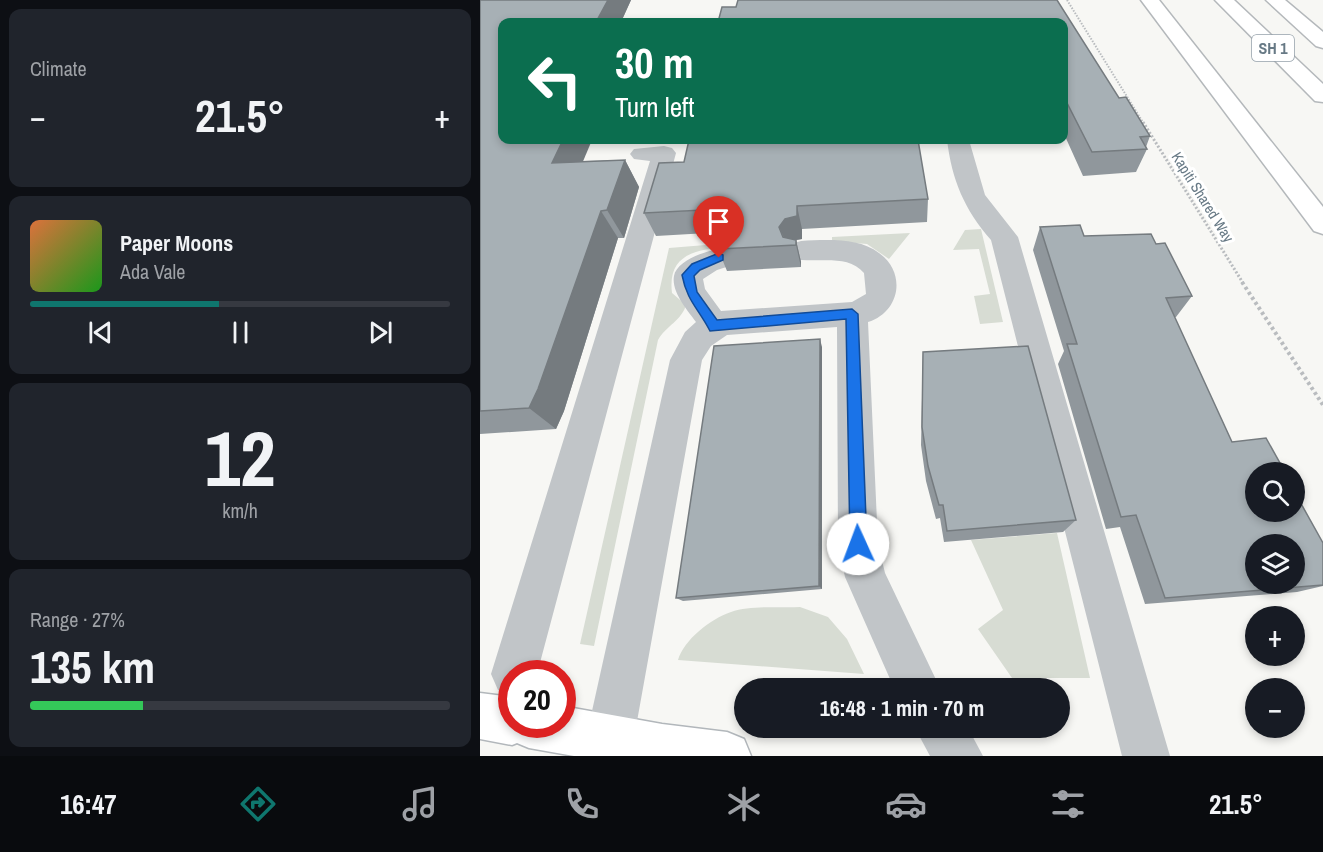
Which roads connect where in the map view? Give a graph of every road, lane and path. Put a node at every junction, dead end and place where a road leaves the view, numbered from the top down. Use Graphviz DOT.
graph roads {
  1 [pos="1067,0"];
  2 [pos="1150,0"];
  3 [pos="1224,0"];
  4 [pos="1275,0"];
  5 [pos="1323,42"];
  6 [pos="1323,96"];
  7 [pos="958,144"];
  8 [pos="642,154"];
  9 [pos="1323,225"];
  10 [pos="801,251"];
  11 [pos="729,256"];
  12 [pos="852,314"];
  13 [pos="714,327"];
  14 [pos="1323,405"];
  15 [pos="518,660"];
  16 [pos="912,678"];
  17 [pos="576,730"];
  18 [pos="610,738"];
  19 [pos="946,738"];
  20 [pos="727,756"];
  21 [pos="959,756"];
  22 [pos="1146,756"];
  1 -- 14 [label="path, Kapiti Shared Way"];
  2 -- 9 [label="main road"];
  3 -- 6 [label="main road, SH 1"];
  4 -- 5 [label="main road, SH 1"];
  7 -- 22 [label="lane"];
  8 -- 15 [label="lane"];
  10 -- 12 [label="lane"];
  11 -- 13 [label="lane"];
  12 -- 13 [label="lane"];
  12 -- 16 [label="lane"];
  13 -- 18 [label="lane"];
  17 -- 18 [label="main road"];
  18 -- 20 [label="main road"];
  19 -- 21 [label="lane"];
}
